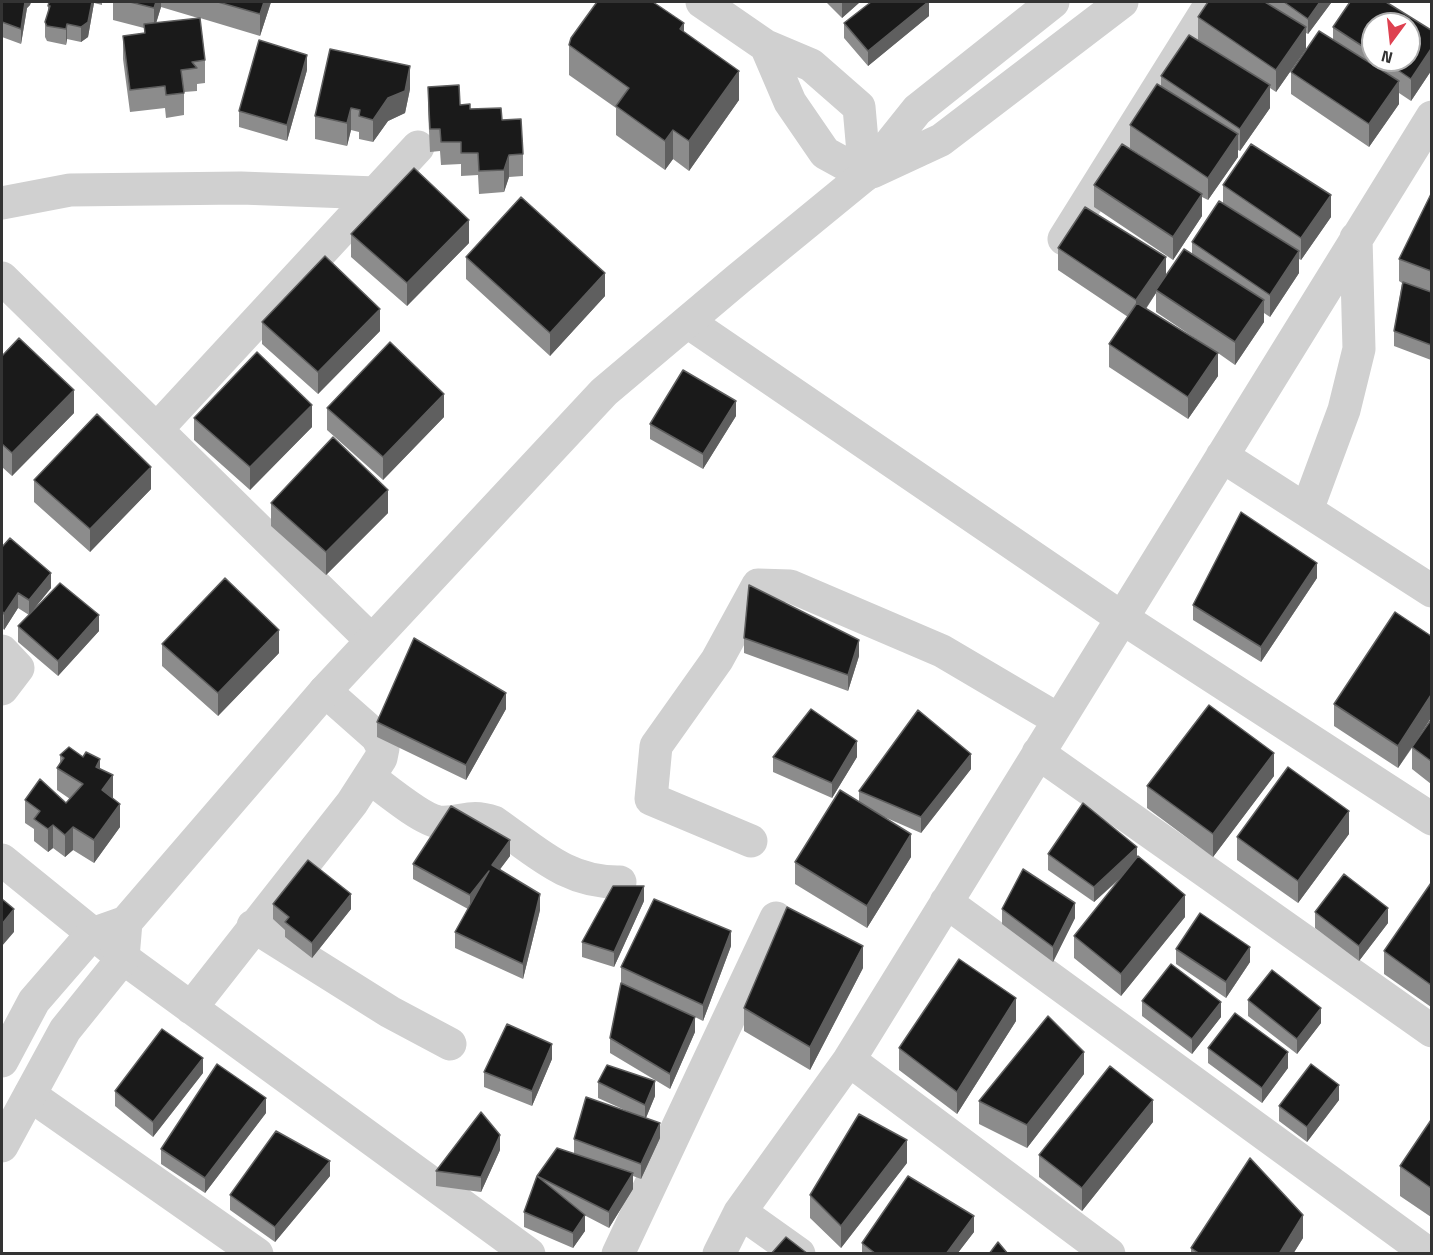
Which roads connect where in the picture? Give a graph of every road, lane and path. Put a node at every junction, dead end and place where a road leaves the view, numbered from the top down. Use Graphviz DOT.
graph roads {
  1 [pos="702,2"];
  2 [pos="1053,2"];
  3 [pos="1122,2"];
  4 [pos="1212,2"];
  5 [pos="766,46"];
  6 [pos="1431,117"];
  7 [pos="418,147"];
  8 [pos="865,175"];
  9 [pos="376,193"];
  10 [pos="2,203"];
  11 [pos="1356,238"];
  12 [pos="1064,239"];
  13 [pos="2,278"];
  14 [pos="688,322"];
  15 [pos="157,429"];
  16 [pos="1222,456"];
  17 [pos="1307,510"];
  18 [pos="1431,591"];
  19 [pos="1122,618"];
  20 [pos="371,640"];
  21 [pos="2,651"];
  22 [pos="2,689"];
  23 [pos="325,691"];
  24 [pos="1059,720"];
  25 [pos="1038,753"];
  26 [pos="369,777"];
  27 [pos="1431,819"];
  28 [pos="751,842"];
  29 [pos="2,860"];
  30 [pos="620,882"];
  31 [pos="946,902"];
  32 [pos="776,918"];
  33 [pos="126,922"];
  34 [pos="253,926"];
  35 [pos="92,934"];
  36 [pos="123,958"];
  37 [pos="191,1008"];
  38 [pos="1431,1031"];
  39 [pos="450,1044"];
  40 [pos="849,1060"];
  41 [pos="2,1061"];
  42 [pos="30,1095"];
  43 [pos="2,1146"];
  44 [pos="740,1212"];
  45 [pos="257,1254"];
  46 [pos="529,1254"];
  47 [pos="618,1254"];
  48 [pos="718,1254"];
  49 [pos="799,1254"];
  50 [pos="1108,1254"];
  51 [pos="1429,1254"];
  1 -- 5 [label="street"];
  2 -- 8 [label="street"];
  3 -- 8 [label="street"];
  4 -- 12 [label="street"];
  5 -- 8 [label="street"];
  5 -- 8 [label="street"];
  6 -- 11 [label="street"];
  7 -- 9 [label="street"];
  8 -- 14 [label="street"];
  9 -- 10 [label="street"];
  9 -- 15 [label="street"];
  11 -- 16 [label="street"];
  11 -- 17 [label="street"];
  13 -- 15 [label="street"];
  14 -- 19 [label="street"];
  14 -- 20 [label="street"];
  15 -- 20 [label="street"];
  16 -- 17 [label="street"];
  16 -- 19 [label="street"];
  17 -- 18 [label="street"];
  19 -- 24 [label="street"];
  19 -- 27 [label="street"];
  20 -- 23 [label="street"];
  21 -- 22 [label="street"];
  23 -- 26 [label="street"];
  23 -- 33 [label="street"];
  24 -- 25 [label="street"];
  24 -- 28 [label="street"];
  25 -- 31 [label="street"];
  25 -- 38 [label="street"];
  26 -- 30 [label="street"];
  26 -- 34 [label="street"];
  29 -- 35 [label="street"];
  31 -- 40 [label="street"];
  31 -- 51 [label="street"];
  32 -- 47 [label="street"];
  33 -- 35 [label="street"];
  33 -- 36 [label="street"];
  34 -- 37 [label="street"];
  34 -- 39 [label="street"];
  35 -- 36 [label="street"];
  35 -- 41 [label="street"];
  36 -- 37 [label="street"];
  36 -- 42 [label="street"];
  37 -- 46 [label="street"];
  40 -- 44 [label="street"];
  40 -- 50 [label="street"];
  42 -- 43 [label="street"];
  42 -- 45 [label="street"];
  44 -- 48 [label="street"];
  44 -- 49 [label="street"];
}
